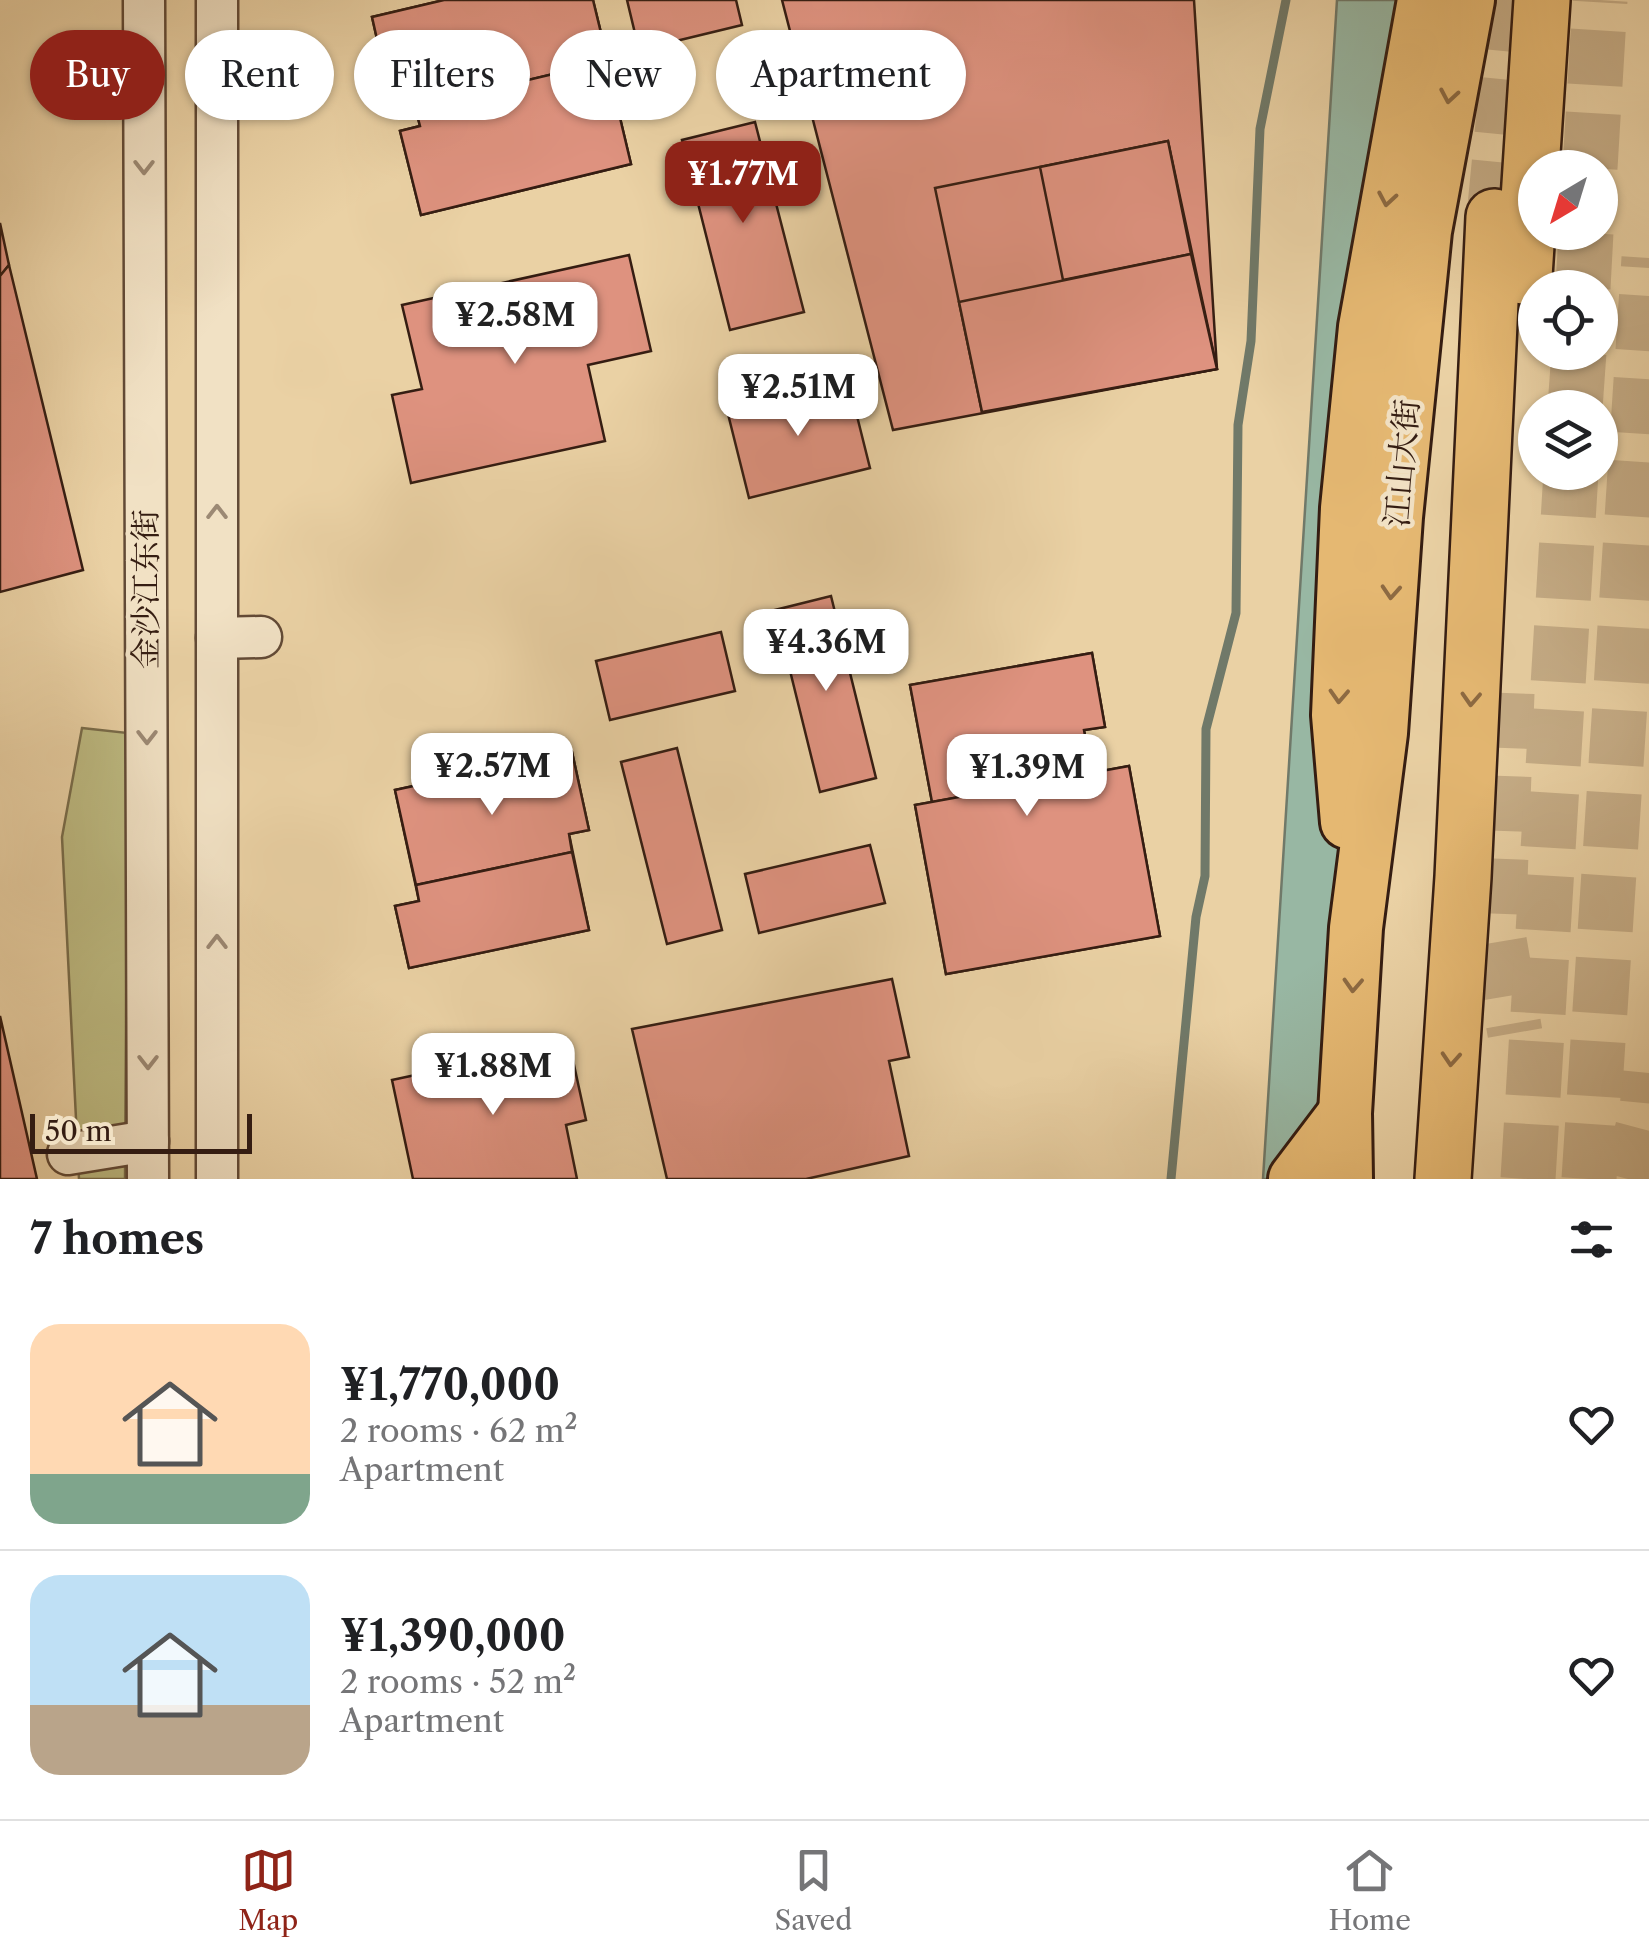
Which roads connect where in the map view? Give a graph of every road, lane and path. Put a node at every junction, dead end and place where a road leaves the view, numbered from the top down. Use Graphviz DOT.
graph roads {
  1 [pos="144,0"];
  2 [pos="216,0"];
  3 [pos="1424,0"];
  4 [pos="1468,0"];
  5 [pos="1542,0"];
  6 [pos="1494,217"];
  7 [pos="262,637"];
  8 [pos="217,638"];
  9 [pos="1507,693"];
  10 [pos="1356,928"];
  11 [pos="1345,1113"];
  12 [pos="68,1154"];
  13 [pos="148,1160"];
  14 [pos="217,1179"];
  15 [pos="1295,1179"];
  16 [pos="1346,1179"];
  17 [pos="1443,1179"];
  1 -- 13 [label="street, 金沙江东街, one-way"];
  8 -- 2 [label="street, one-way"];
  3 -- 10 [label="main road, 江山大街, one-way"];
  4 -- 10 [label="main road, 江山大街, one-way"];
  5 -- 9 [label="highway"];
  6 -- 17 [label="highway, one-way"];
  7 -- 8 [label="street"];
  14 -- 8 [label="street, one-way"];
  10 -- 11 [label="main road, 江山大街, one-way"];
  11 -- 15 [label="main road"];
  11 -- 16 [label="main road, 江山大街"];
  12 -- 13 [label="street"];
}
